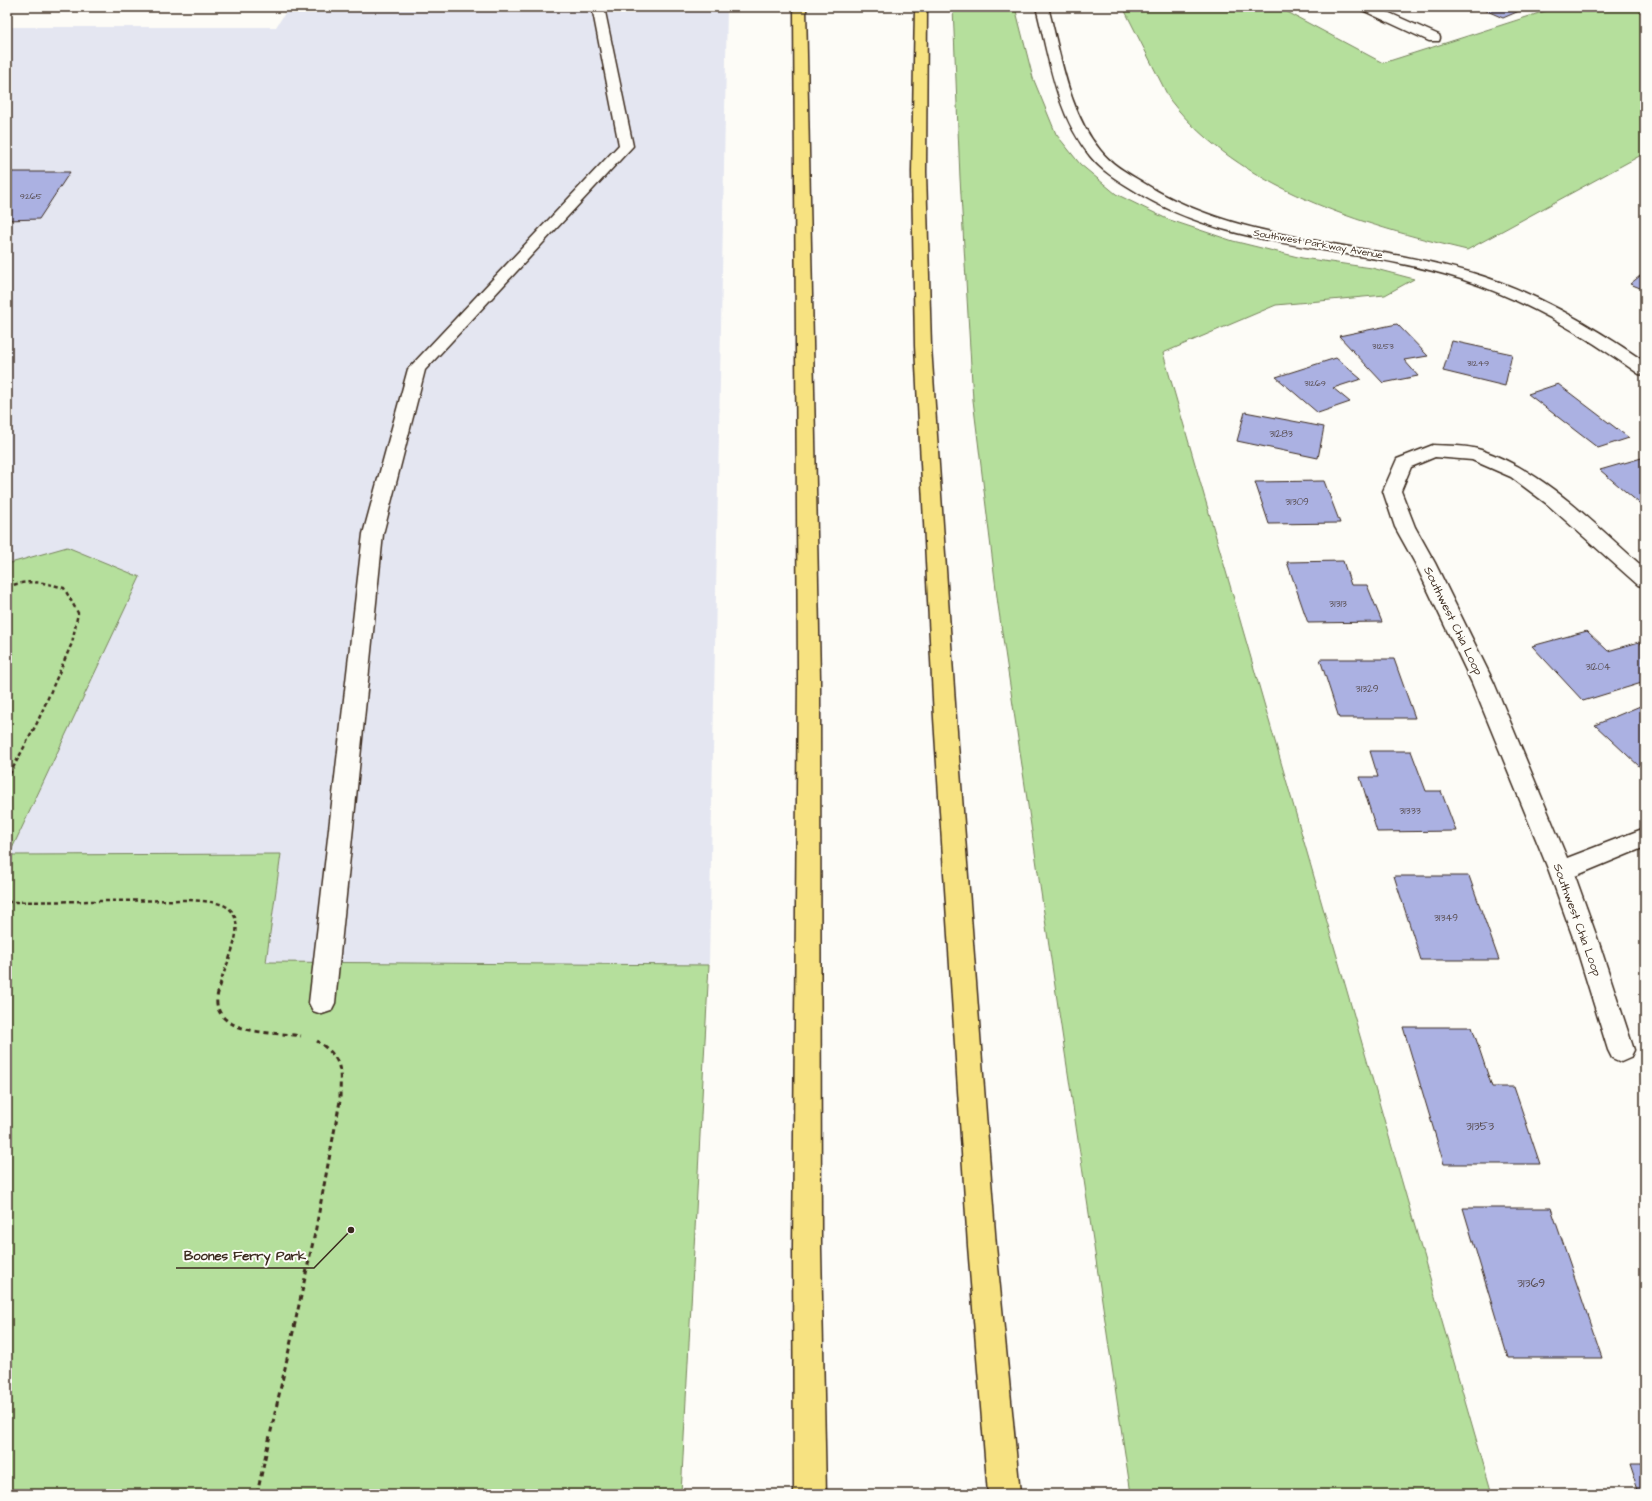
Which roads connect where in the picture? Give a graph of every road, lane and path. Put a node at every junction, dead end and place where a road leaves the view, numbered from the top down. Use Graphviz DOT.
graph roads {
  1 [pos="598,7"];
  2 [pos="800,7"];
  3 [pos="921,7"];
  4 [pos="1042,7"];
  5 [pos="1366,7"];
  6 [pos="1434,38"];
  7 [pos="1645,370"];
  8 [pos="1645,580"];
  9 [pos="7,587"];
  10 [pos="7,779"];
  11 [pos="1645,836"];
  12 [pos="1561,871"];
  13 [pos="7,902"];
  14 [pos="322,1003"];
  15 [pos="304,1037"];
  16 [pos="310,1039"];
  17 [pos="1621,1050"];
  18 [pos="257,1494"];
  19 [pos="810,1494"];
  20 [pos="1004,1494"];
  1 -- 14 [label="street"];
  2 -- 19 [label="highway"];
  3 -- 20 [label="highway"];
  4 -- 7 [label="street, Southwest Parkway Avenue"];
  5 -- 6 [label="street"];
  8 -- 12 [label="street, Southwest Chia Loop"];
  9 -- 10 [label="path"];
  11 -- 12 [label="street"];
  12 -- 17 [label="street, Southwest Chia Loop"];
  13 -- 15 [label="path"];
  16 -- 18 [label="path"];
}
